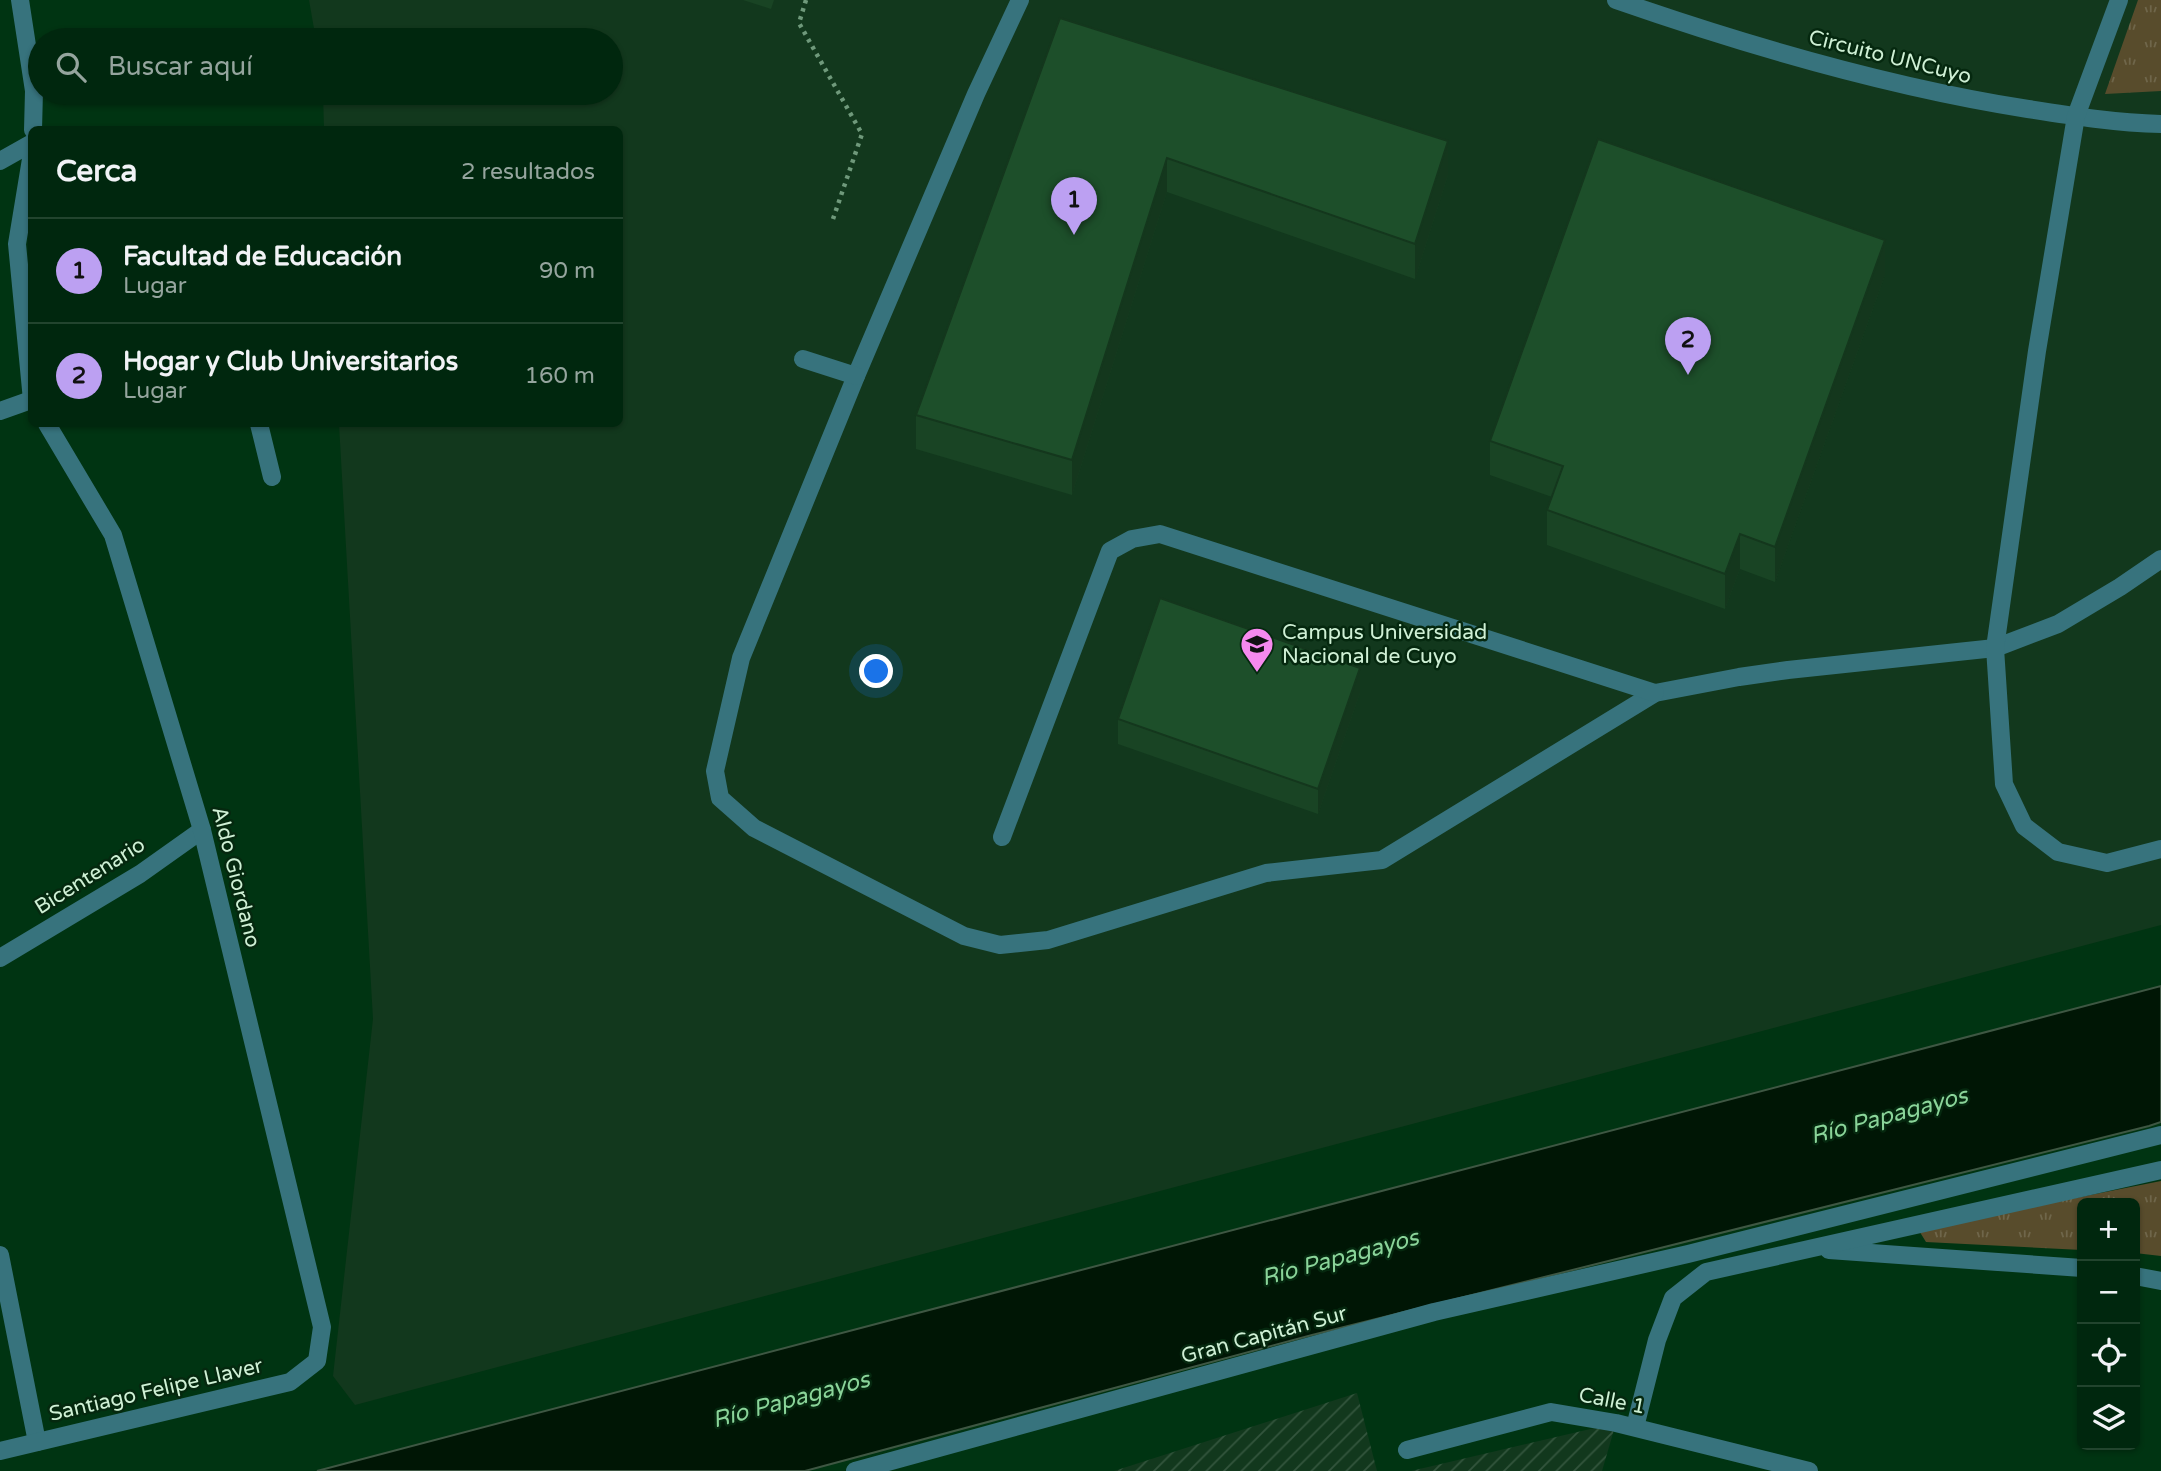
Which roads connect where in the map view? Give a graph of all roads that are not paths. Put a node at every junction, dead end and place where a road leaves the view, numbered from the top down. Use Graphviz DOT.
graph roads {
  1 [pos="20,0"];
  2 [pos="1020,0"];
  3 [pos="1616,0"];
  4 [pos="2119,0"];
  5 [pos="28,52"];
  6 [pos="34,105"];
  7 [pos="2076,116"];
  8 [pos="2161,124"];
  9 [pos="33,126"];
  10 [pos="28,146"];
  11 [pos="0,161"];
  12 [pos="28,198"];
  13 [pos="24,244"];
  14 [pos="28,333"];
  15 [pos="803,359"];
  16 [pos="856,376"];
  17 [pos="28,401"];
  18 [pos="0,411"];
  19 [pos="49,427"];
  20 [pos="260,427"];
  21 [pos="272,477"];
  22 [pos="2161,559"];
  23 [pos="1995,648"];
  24 [pos="1655,693"];
  25 [pos="202,830"];
  26 [pos="1002,837"];
  27 [pos="2161,849"];
  28 [pos="0,958"];
  29 [pos="2161,1135"];
  30 [pos="2161,1170"];
  31 [pos="1815,1249"];
  32 [pos="0,1255"];
  33 [pos="2077,1268"];
  34 [pos="2140,1277"];
  35 [pos="2161,1281"];
  36 [pos="317,1361"];
  37 [pos="1635,1427"];
  38 [pos="37,1442"];
  39 [pos="1407,1450"];
  40 [pos="0,1451"];
  41 [pos="855,1471"];
  42 [pos="1809,1471"];
  1 -- 5 [label="street"];
  2 -- 16 [label="street"];
  3 -- 7 [label="street, Circuito UNCuyo"];
  4 -- 7 [label="street"];
  6 -- 9 [label="street"];
  7 -- 8 [label="street, Circuito UNCuyo"];
  7 -- 23 [label="street"];
  10 -- 11 [label="street"];
  12 -- 13 [label="street"];
  13 -- 14 [label="street"];
  15 -- 16 [label="street"];
  16 -- 24 [label="street"];
  17 -- 18 [label="street"];
  19 -- 25 [label="street, Aldo Giordano"];
  20 -- 21 [label="street"];
  22 -- 23 [label="street"];
  23 -- 24 [label="street"];
  23 -- 27 [label="street"];
  24 -- 26 [label="street"];
  25 -- 28 [label="street, Bicentenario"];
  25 -- 36 [label="street, Aldo Giordano"];
  29 -- 41 [label="street, Gran Capitán Sur"];
  30 -- 31 [label="street"];
  31 -- 33 [label="street"];
  31 -- 37 [label="street"];
  32 -- 38 [label="street"];
  34 -- 35 [label="street"];
  36 -- 38 [label="street, Santiago Felipe Llaver"];
  37 -- 39 [label="street, Calle 1"];
  37 -- 42 [label="street, Calle 1"];
  38 -- 40 [label="street, Santiago Felipe Llaver"];
}
